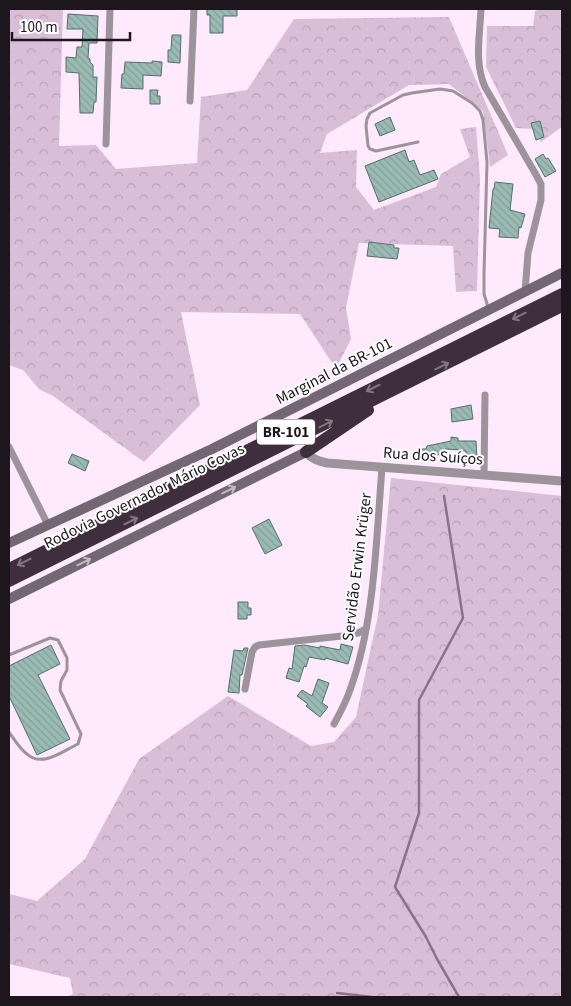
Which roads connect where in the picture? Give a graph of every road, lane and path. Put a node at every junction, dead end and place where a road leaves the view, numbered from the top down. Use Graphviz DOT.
graph roads {
  1 [pos="110,9"];
  2 [pos="194,9"];
  3 [pos="481,9"];
  4 [pos="190,101"];
  5 [pos="418,142"];
  6 [pos="106,144"];
  7 [pos="562,273"];
  8 [pos="524,292"];
  9 [pos="562,294"];
  10 [pos="562,306"];
  11 [pos="489,310"];
  12 [pos="417,378"];
  13 [pos="486,395"];
  14 [pos="9,447"];
  15 [pos="306,452"];
  16 [pos="382,468"];
  17 [pos="484,474"];
  18 [pos="562,481"];
  19 [pos="48,525"];
  20 [pos="9,544"];
  21 [pos="9,569"];
  22 [pos="9,581"];
  23 [pos="9,600"];
  24 [pos="366,629"];
  25 [pos="9,655"];
  26 [pos="245,690"];
  27 [pos="334,724"];
  28 [pos="9,732"];
  1 -- 6 [label="street"];
  2 -- 4 [label="street"];
  3 -- 8 [label="street"];
  5 -- 11 [label="lane"];
  7 -- 8 [label="main road, Marginal da BR-101"];
  8 -- 11 [label="main road, Marginal da BR-101"];
  9 -- 21 [label="highway, Rodovia Governador Mário Covas / BR-101, one-way"];
  12 -- 10 [label="highway, Rodovia Governador Mário Covas / BR-101, one-way"];
  11 -- 19 [label="main road, Marginal da BR-101"];
  12 -- 15 [label="highway"];
  22 -- 12 [label="highway, Rodovia Governador Mário Covas / BR-101, one-way"];
  13 -- 17 [label="street"];
  14 -- 19 [label="street"];
  15 -- 16 [label="street, Rua dos Suíços"];
  23 -- 15 [label="main road, one-way"];
  16 -- 17 [label="street, Rua dos Suíços"];
  16 -- 24 [label="street, Servidão Erwin Krüger"];
  17 -- 18 [label="street, Rua dos Suíços"];
  19 -- 20 [label="main road, Marginal da BR-101"];
  24 -- 26 [label="street"];
  24 -- 27 [label="street, Servidão Erwin Krüger"];
  25 -- 28 [label="lane"];
}
